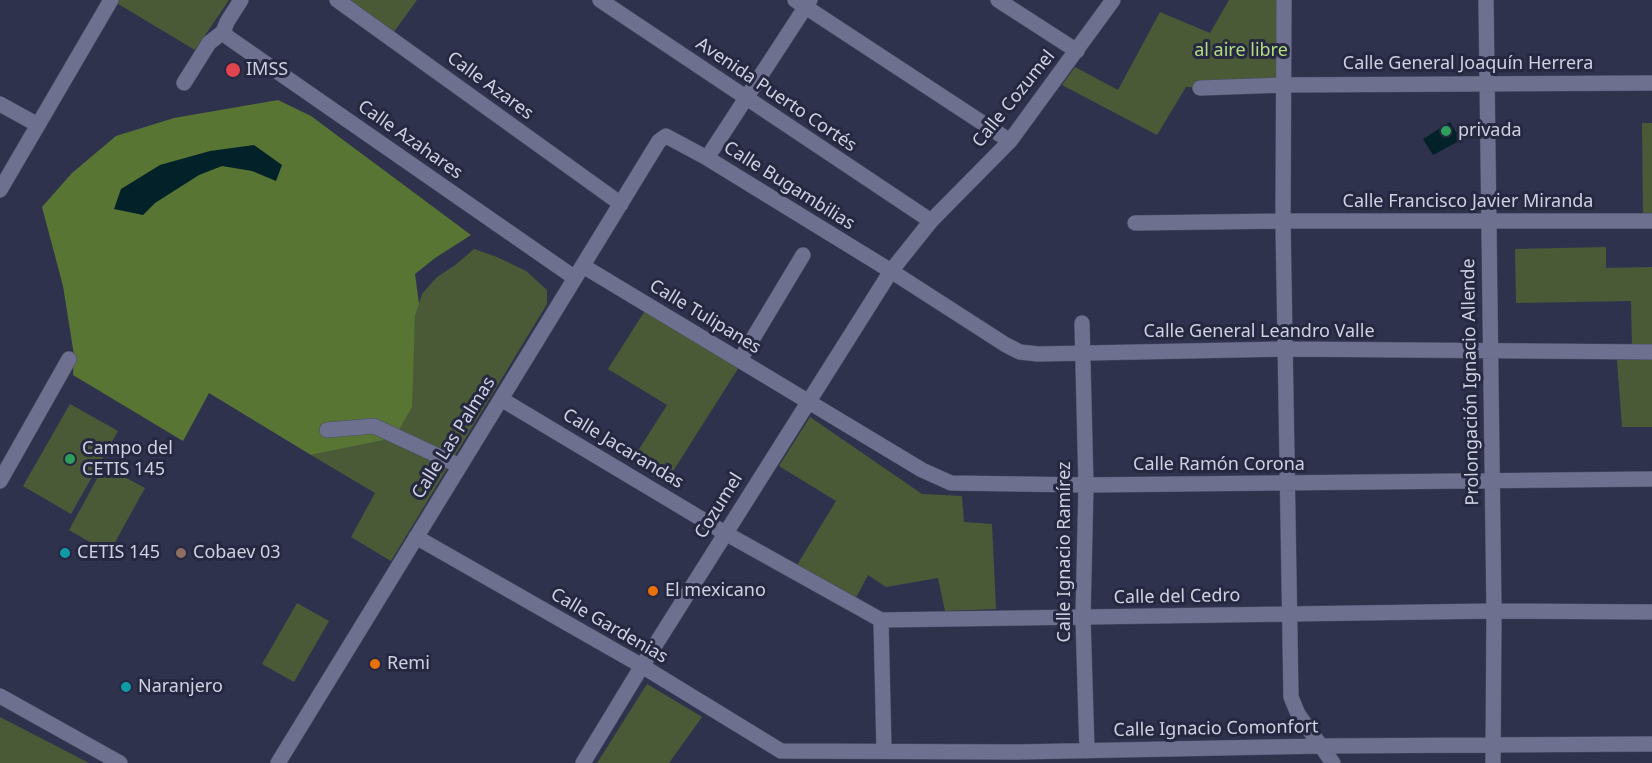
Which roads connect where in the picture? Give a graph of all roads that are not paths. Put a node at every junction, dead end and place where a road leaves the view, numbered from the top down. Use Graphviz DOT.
graph roads {
  1 [pos="111,0"];
  2 [pos="241,0"];
  3 [pos="338,0"];
  4 [pos="600,0"];
  5 [pos="998,0"];
  6 [pos="1113,0"];
  7 [pos="1284,0"];
  8 [pos="1486,0"];
  9 [pos="803,2"];
  10 [pos="224,32"];
  11 [pos="1077,51"];
  12 [pos="1652,82"];
  13 [pos="184,83"];
  14 [pos="1487,83"];
  15 [pos="1283,85"];
  16 [pos="1200,88"];
  17 [pos="746,98"];
  18 [pos="0,104"];
  19 [pos="38,124"];
  20 [pos="666,136"];
  21 [pos="1010,141"];
  22 [pos="707,158"];
  23 [pos="0,190"];
  24 [pos="621,204"];
  25 [pos="931,221"];
  26 [pos="1283,221"];
  27 [pos="1489,221"];
  28 [pos="1652,221"];
  29 [pos="1135,223"];
  30 [pos="803,255"];
  31 [pos="891,271"];
  32 [pos="579,272"];
  33 [pos="1082,323"];
  34 [pos="1286,350"];
  35 [pos="1490,352"];
  36 [pos="1652,352"];
  37 [pos="1082,353"];
  38 [pos="69,359"];
  39 [pos="740,360"];
  40 [pos="501,399"];
  41 [pos="808,402"];
  42 [pos="327,430"];
  43 [pos="460,466"];
  44 [pos="1652,479"];
  45 [pos="0,481"];
  46 [pos="1491,481"];
  47 [pos="1289,484"];
  48 [pos="1086,485"];
  49 [pos="725,533"];
  50 [pos="416,537"];
  51 [pos="1494,611"];
  52 [pos="1652,612"];
  53 [pos="1290,615"];
  54 [pos="1083,618"];
  55 [pos="881,620"];
  56 [pos="642,666"];
  57 [pos="0,696"];
  58 [pos="1652,744"];
  59 [pos="1493,745"];
  60 [pos="1321,746"];
  61 [pos="884,751"];
  62 [pos="1087,751"];
  63 [pos="1176,756"];
  64 [pos="777,757"];
  65 [pos="1017,758"];
  66 [pos="120,763"];
  67 [pos="278,763"];
  68 [pos="583,763"];
  69 [pos="1333,763"];
  70 [pos="1493,763"];
  1 -- 19 [label="street"];
  2 -- 10 [label="street"];
  3 -- 24 [label="street, Calle Azares"];
  4 -- 17 [label="street, Avenida Puerto Cortés"];
  5 -- 11 [label="street"];
  6 -- 11 [label="street, Calle Cozumel"];
  7 -- 15 [label="street"];
  8 -- 14 [label="street, Prolongación Ignacio Allende"];
  9 -- 17 [label="street"];
  9 -- 21 [label="street"];
  10 -- 13 [label="street"];
  10 -- 32 [label="street, Calle Azahares"];
  11 -- 21 [label="street, Calle Cozumel"];
  12 -- 14 [label="street, Calle General Joaquín Herrera"];
  14 -- 15 [label="street, Calle General Joaquín Herrera"];
  14 -- 27 [label="street, Prolongación Ignacio Allende"];
  15 -- 16 [label="street, Calle General Joaquín Herrera"];
  15 -- 26 [label="street"];
  17 -- 22 [label="street"];
  17 -- 25 [label="street, Avenida Puerto Cortés"];
  18 -- 19 [label="street"];
  19 -- 23 [label="street"];
  20 -- 22 [label="street, Calle Bugambilias"];
  20 -- 24 [label="street, Calle Las Palmas"];
  21 -- 25 [label="street, Calle Cozumel"];
  22 -- 31 [label="street, Calle Bugambilias"];
  24 -- 32 [label="street, Calle Las Palmas"];
  25 -- 31 [label="street, Calle Cozumel"];
  26 -- 27 [label="street, Calle Francisco Javier Miranda"];
  26 -- 29 [label="street, Calle Francisco Javier Miranda"];
  26 -- 34 [label="street"];
  27 -- 28 [label="street, Calle Francisco Javier Miranda"];
  27 -- 35 [label="street, Prolongación Ignacio Allende"];
  30 -- 39 [label="street"];
  31 -- 37 [label="street, Calle General Leandro Valle"];
  31 -- 41 [label="street, Cozumel"];
  32 -- 39 [label="street, Calle Tulipanes"];
  32 -- 40 [label="street, Calle Las Palmas"];
  33 -- 37 [label="street, Calle Ignacio Ramírez"];
  34 -- 35 [label="street, Calle General Leandro Valle"];
  34 -- 37 [label="street, Calle General Leandro Valle"];
  34 -- 47 [label="street"];
  35 -- 36 [label="street, Calle General Leandro Valle"];
  35 -- 46 [label="street, Prolongación Ignacio Allende"];
  37 -- 48 [label="street, Calle Ignacio Ramírez"];
  38 -- 45 [label="street"];
  39 -- 41 [label="street, Calle Tulipanes"];
  40 -- 43 [label="street, Calle Las Palmas"];
  40 -- 49 [label="street, Calle Jacarandas"];
  41 -- 48 [label="street, Calle Ramón Corona"];
  41 -- 49 [label="street, Cozumel"];
  42 -- 43 [label="street"];
  43 -- 50 [label="street, Calle Las Palmas"];
  44 -- 46 [label="street, Calle Ramón Corona"];
  46 -- 47 [label="street, Calle Ramón Corona"];
  46 -- 51 [label="street, Prolongación Ignacio Allende"];
  47 -- 48 [label="street, Calle Ramón Corona"];
  47 -- 53 [label="street"];
  48 -- 54 [label="street, Calle Ignacio Ramírez"];
  49 -- 55 [label="street, Calle del Cedro"];
  49 -- 56 [label="street, Cozumel"];
  50 -- 56 [label="street, Calle Gardenias"];
  50 -- 67 [label="street, Calle Las Palmas"];
  51 -- 52 [label="street, Calle del Cedro"];
  51 -- 53 [label="street, Calle del Cedro"];
  51 -- 59 [label="street, Prolongación Ignacio Allende"];
  53 -- 54 [label="street, Calle del Cedro"];
  53 -- 60 [label="street"];
  54 -- 55 [label="street, Calle del Cedro"];
  54 -- 62 [label="street, Calle Ignacio Ramírez"];
  55 -- 61 [label="street"];
  56 -- 64 [label="street, Calle Gardenias"];
  56 -- 68 [label="street, Cozumel"];
  57 -- 66 [label="street"];
  58 -- 59 [label="street, Calle Ignacio Comonfort"];
  59 -- 60 [label="street, Calle Ignacio Comonfort"];
  59 -- 70 [label="street, Prolongación Ignacio Allende"];
  60 -- 63 [label="street, Calle Ignacio Comonfort"];
  60 -- 69 [label="street"];
  61 -- 64 [label="street, Calle Ignacio Comonfort"];
  61 -- 65 [label="street, Calle Ignacio Comonfort"];
  62 -- 63 [label="street, Calle Ignacio Comonfort"];
  62 -- 65 [label="street, Calle Ignacio Comonfort"];
}
